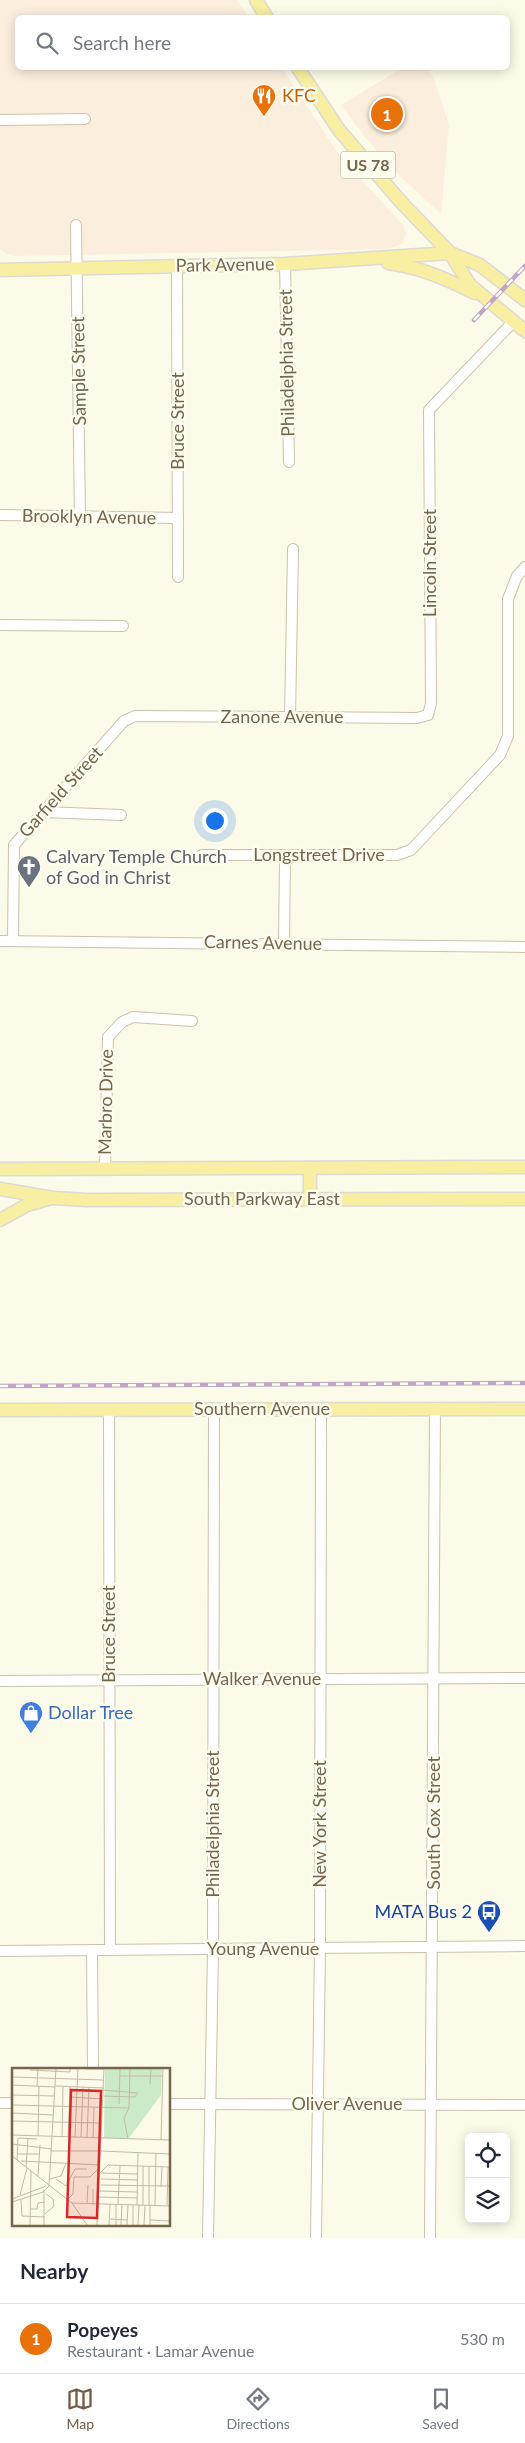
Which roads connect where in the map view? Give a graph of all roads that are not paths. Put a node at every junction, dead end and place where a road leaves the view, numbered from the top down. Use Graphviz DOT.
graph roads {
  1 [pos="256,0"];
  2 [pos="264,15"];
  3 [pos="299,70"];
  4 [pos="85,119"];
  5 [pos="0,120"];
  6 [pos="76,225"];
  7 [pos="450,253"];
  8 [pos="361,260"];
  9 [pos="285,264"];
  10 [pos="177,266"];
  11 [pos="78,268"];
  12 [pos="0,270"];
  13 [pos="486,299"];
  14 [pos="525,300"];
  15 [pos="513,322"];
  16 [pos="525,331"];
  17 [pos="289,462"];
  18 [pos="0,515"];
  19 [pos="80,517"];
  20 [pos="178,518"];
  21 [pos="293,549"];
  22 [pos="525,567"];
  23 [pos="178,577"];
  24 [pos="0,625"];
  25 [pos="124,626"];
  26 [pos="428,715"];
  27 [pos="135,716"];
  28 [pos="290,717"];
  29 [pos="42,812"];
  30 [pos="121,815"];
  31 [pos="202,855"];
  32 [pos="284,856"];
  33 [pos="0,941"];
  34 [pos="13,941"];
  35 [pos="284,943"];
  36 [pos="525,947"];
  37 [pos="192,1021"];
  38 [pos="525,1167"];
  39 [pos="105,1168"];
  40 [pos="310,1168"];
  41 [pos="0,1169"];
  42 [pos="0,1189"];
  43 [pos="53,1198"];
  44 [pos="310,1199"];
  45 [pos="525,1199"];
  46 [pos="0,1220"];
  47 [pos="435,1408"];
  48 [pos="109,1409"];
  49 [pos="214,1409"];
  50 [pos="321,1409"];
  51 [pos="525,1409"];
  52 [pos="0,1410"];
  53 [pos="320,1678"];
  54 [pos="525,1678"];
  55 [pos="109,1679"];
  56 [pos="435,1679"];
  57 [pos="213,1680"];
  58 [pos="0,1681"];
  59 [pos="525,1946"];
  60 [pos="434,1947"];
  61 [pos="213,1949"];
  62 [pos="320,1949"];
  63 [pos="92,1950"];
  64 [pos="110,1950"];
  65 [pos="0,1951"];
  66 [pos="93,2068"];
  67 [pos="170,2104"];
  68 [pos="209,2104"];
  69 [pos="431,2104"];
  70 [pos="525,2104"];
  71 [pos="317,2105"];
  72 [pos="208,2238"];
  73 [pos="316,2238"];
  74 [pos="430,2238"];
  1 -- 2 [label="main road"];
  3 -- 7 [label="main road, US 78"];
  4 -- 5 [label="street"];
  6 -- 11 [label="street, Sample Street"];
  7 -- 8 [label="main road, Park Avenue"];
  7 -- 13 [label="main road, US 78"];
  7 -- 14 [label="main road, US 78"];
  8 -- 9 [label="main road, Park Avenue"];
  8 -- 13 [label="main road"];
  9 -- 10 [label="main road, Park Avenue"];
  9 -- 17 [label="street, Philadelphia Street"];
  10 -- 11 [label="main road, Park Avenue"];
  10 -- 20 [label="street, Bruce Street"];
  11 -- 12 [label="main road, Park Avenue"];
  11 -- 19 [label="street, Sample Street"];
  13 -- 15 [label="main road, US 78"];
  15 -- 16 [label="main road, US 78"];
  15 -- 26 [label="street, Lincoln Street"];
  18 -- 19 [label="street, Brooklyn Avenue"];
  19 -- 20 [label="street, Brooklyn Avenue"];
  20 -- 23 [label="street, Bruce Street"];
  21 -- 28 [label="street"];
  22 -- 32 [label="street, Longstreet Drive"];
  24 -- 25 [label="street"];
  26 -- 28 [label="street, Zanone Avenue"];
  27 -- 28 [label="street, Zanone Avenue"];
  27 -- 29 [label="street, Garfield Street"];
  29 -- 30 [label="street"];
  29 -- 34 [label="street, Garfield Street"];
  31 -- 32 [label="street, Longstreet Drive"];
  32 -- 35 [label="street"];
  33 -- 34 [label="street, Carnes Avenue"];
  34 -- 35 [label="street, Carnes Avenue"];
  35 -- 36 [label="street, Carnes Avenue"];
  37 -- 39 [label="street, Marbro Drive"];
  38 -- 40 [label="main road, South Parkway East"];
  39 -- 40 [label="main road, South Parkway East"];
  39 -- 41 [label="main road, South Parkway East"];
  40 -- 44 [label="main road"];
  42 -- 43 [label="main road, South Parkway East"];
  43 -- 44 [label="main road, South Parkway East"];
  43 -- 46 [label="main road"];
  44 -- 45 [label="main road, South Parkway East"];
  47 -- 50 [label="main road, Southern Avenue"];
  47 -- 51 [label="main road, Southern Avenue"];
  47 -- 56 [label="street, South Cox Street"];
  48 -- 49 [label="main road, Southern Avenue"];
  48 -- 52 [label="main road, Southern Avenue"];
  48 -- 55 [label="street, Bruce Street"];
  49 -- 50 [label="main road, Southern Avenue"];
  49 -- 57 [label="street, Philadelphia Street"];
  50 -- 53 [label="street, New York Street"];
  53 -- 56 [label="street, Walker Avenue"];
  53 -- 57 [label="street, Walker Avenue"];
  53 -- 62 [label="street, New York Street"];
  54 -- 56 [label="street, Walker Avenue"];
  55 -- 57 [label="street, Walker Avenue"];
  55 -- 58 [label="street, Walker Avenue"];
  55 -- 64 [label="street, Bruce Street"];
  56 -- 60 [label="street, South Cox Street"];
  57 -- 61 [label="street, Philadelphia Street"];
  59 -- 60 [label="street, Young Avenue"];
  60 -- 62 [label="street, Young Avenue"];
  60 -- 69 [label="street, South Cox Street"];
  61 -- 62 [label="street, Young Avenue"];
  61 -- 64 [label="street, Young Avenue"];
  61 -- 68 [label="street, Philadelphia Street"];
  62 -- 71 [label="street, New York Street"];
  63 -- 64 [label="street, Young Avenue"];
  63 -- 65 [label="street, Young Avenue"];
  63 -- 66 [label="street"];
  67 -- 68 [label="street, Oliver Avenue"];
  68 -- 71 [label="street, Oliver Avenue"];
  68 -- 72 [label="street, Philadelphia Street"];
  69 -- 70 [label="street, Oliver Avenue"];
  69 -- 71 [label="street, Oliver Avenue"];
  69 -- 74 [label="street, South Cox Street"];
  71 -- 73 [label="street, New York Street"];
}
